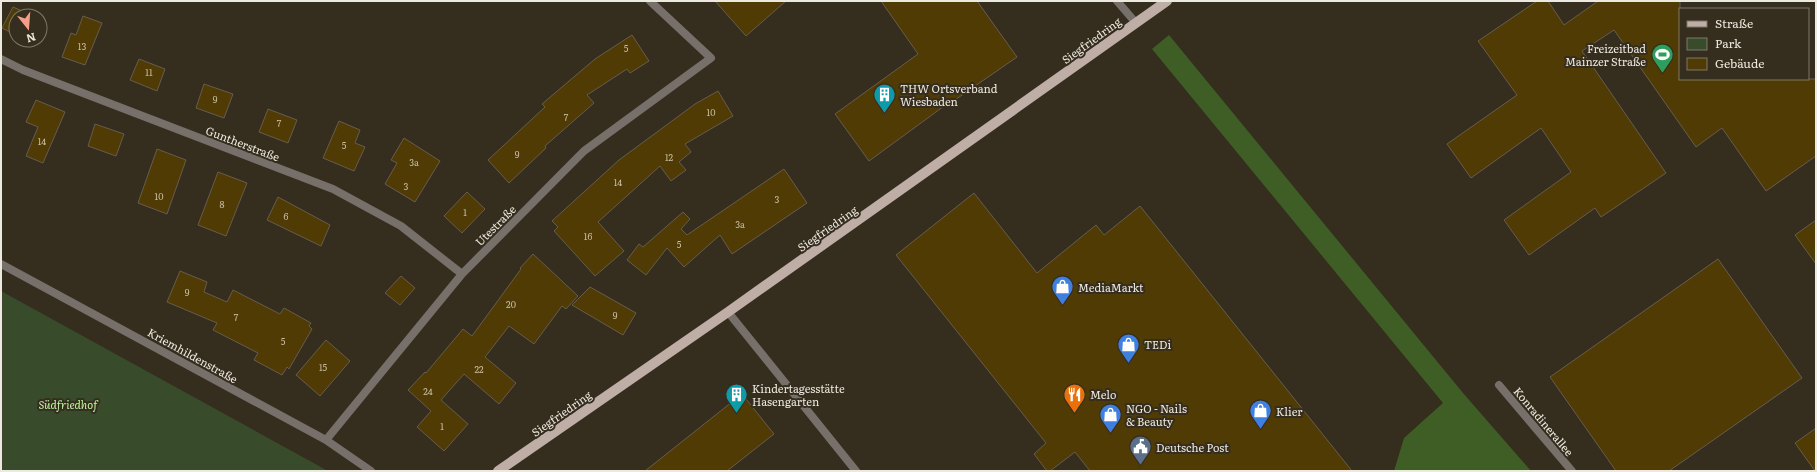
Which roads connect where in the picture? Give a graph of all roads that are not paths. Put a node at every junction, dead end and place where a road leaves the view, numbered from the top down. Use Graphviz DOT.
graph roads {
  1 [pos="650,1"];
  2 [pos="1117,1"];
  3 [pos="1167,1"];
  4 [pos="1136,23"];
  5 [pos="1,59"];
  6 [pos="1,264"];
  7 [pos="462,274"];
  8 [pos="728,312"];
  9 [pos="1499,385"];
  10 [pos="326,440"];
  11 [pos="371,471"];
  12 [pos="498,471"];
  13 [pos="856,471"];
  14 [pos="1572,471"];
  1 -- 7 [label="street, Utestraße"];
  2 -- 4 [label="street"];
  3 -- 4 [label="main road, Siegfriedring"];
  4 -- 8 [label="main road, Siegfriedring"];
  5 -- 7 [label="street, Guntherstraße"];
  6 -- 10 [label="street, Kriemhildenstraße"];
  7 -- 10 [label="street, Utestraße"];
  8 -- 12 [label="main road, Siegfriedring"];
  8 -- 13 [label="street"];
  9 -- 14 [label="street, Konradinerallee"];
  10 -- 11 [label="street, Kriemhildenstraße"];
}
